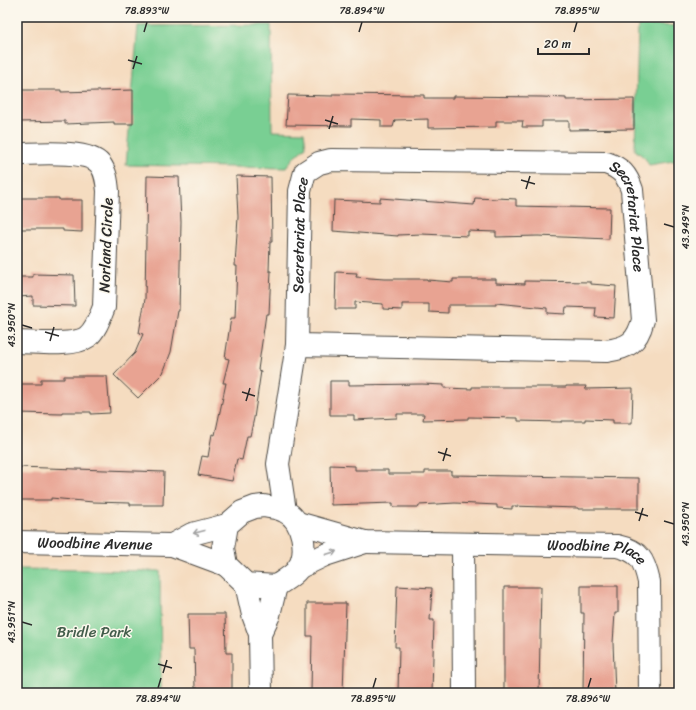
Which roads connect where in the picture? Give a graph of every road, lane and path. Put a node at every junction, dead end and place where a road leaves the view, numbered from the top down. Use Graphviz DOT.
graph roads {
  1 [pos="17,154"];
  2 [pos="17,342"];
  3 [pos="296,345"];
  4 [pos="278,464"];
  5 [pos="255,507"];
  6 [pos="292,517"];
  7 [pos="227,525"];
  8 [pos="17,542"];
  9 [pos="364,542"];
  10 [pos="172,545"];
  11 [pos="463,545"];
  12 [pos="226,565"];
  13 [pos="298,568"];
  14 [pos="246,584"];
  15 [pos="276,586"];
  16 [pos="260,634"];
  17 [pos="261,693"];
  18 [pos="464,693"];
  19 [pos="650,693"];
  1 -- 2 [label="street, Norland Circle"];
  3 -- 3 [label="street, Secretariat Place"];
  3 -- 4 [label="street, Secretariat Place"];
  4 -- 5 [label="street, Secretariat Place"];
  4 -- 6 [label="street, Secretariat Place"];
  5 -- 6 [label="street"];
  5 -- 7 [label="street"];
  6 -- 9 [label="street, Woodbine Place"];
  6 -- 13 [label="street"];
  7 -- 10 [label="street, Woodbine Avenue, one-way"];
  7 -- 12 [label="street"];
  8 -- 10 [label="street, Woodbine Avenue"];
  9 -- 11 [label="street, Woodbine Place"];
  13 -- 9 [label="street, Woodbine Place, one-way"];
  10 -- 12 [label="street, Woodbine Avenue"];
  11 -- 18 [label="street"];
  11 -- 19 [label="street, Woodbine Place"];
  12 -- 14 [label="street"];
  13 -- 15 [label="street"];
  14 -- 15 [label="street"];
  14 -- 16 [label="street"];
  15 -- 16 [label="street"];
  16 -- 17 [label="street"];
}
